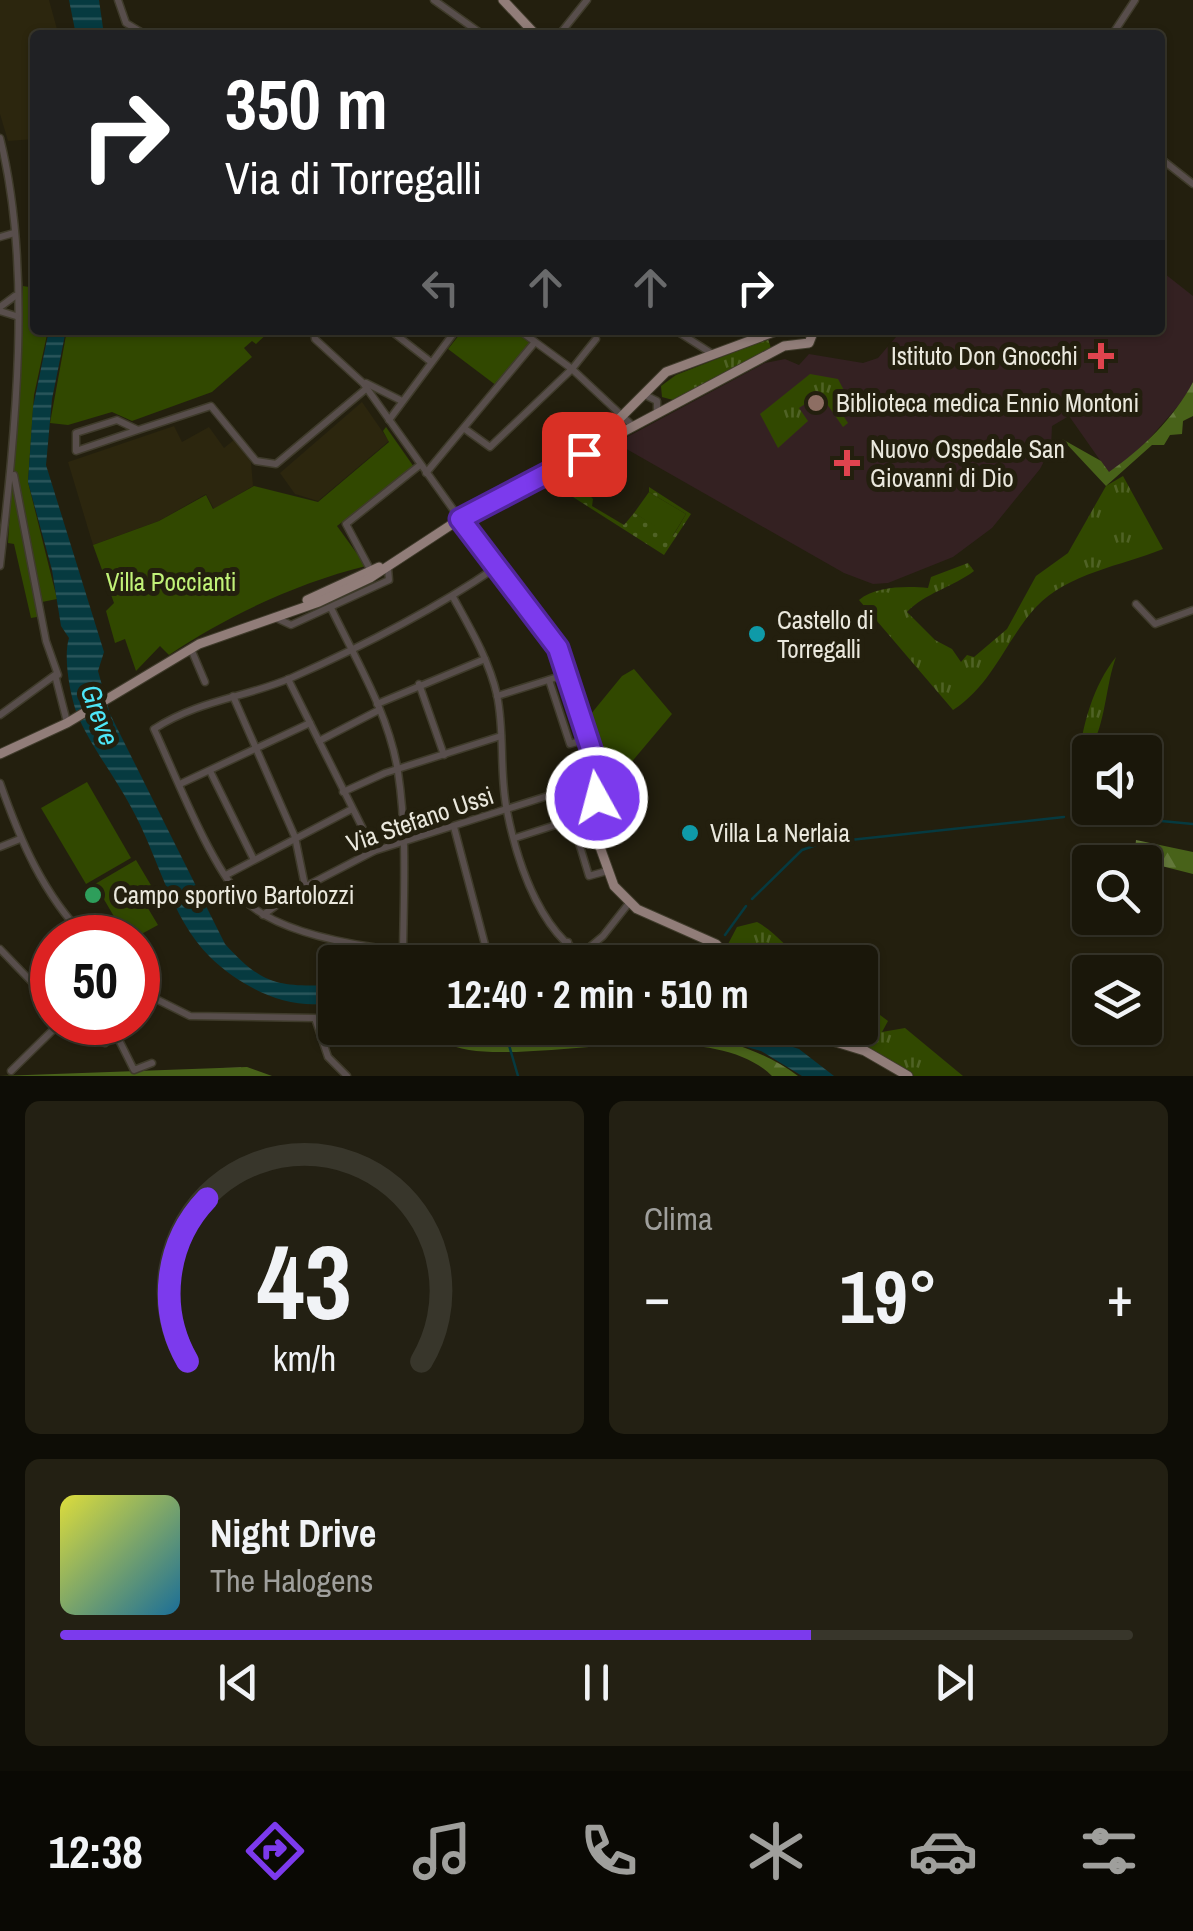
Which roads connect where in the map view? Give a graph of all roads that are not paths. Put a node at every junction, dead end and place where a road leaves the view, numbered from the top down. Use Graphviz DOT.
graph roads {
  1 [pos="118,0"];
  2 [pos="434,0"];
  3 [pos="503,0"];
  4 [pos="587,0"];
  5 [pos="1136,0"];
  6 [pos="138,30"];
  7 [pos="476,30"];
  8 [pos="531,30"];
  9 [pos="564,30"];
  10 [pos="1115,30"];
  11 [pos="0,138"];
  12 [pos="1165,162"];
  13 [pos="1193,184"];
  14 [pos="14,233"];
  15 [pos="0,237"];
  16 [pos="16,296"];
  17 [pos="0,309"];
  18 [pos="16,316"];
  19 [pos="315,335"];
  20 [pos="397,335"];
  21 [pos="452,335"];
  22 [pos="526,335"];
  23 [pos="684,335"];
  24 [pos="763,335"];
  25 [pos="792,335"];
  26 [pos="814,335"];
  27 [pos="596,339"];
  28 [pos="536,342"];
  29 [pos="796,343"];
  30 [pos="711,353"];
  31 [pos="432,362"];
  32 [pos="572,370"];
  33 [pos="360,379"];
  34 [pos="366,388"];
  35 [pos="642,396"];
  36 [pos="400,400"];
  37 [pos="383,411"];
  38 [pos="623,415"];
  39 [pos="657,415"];
  40 [pos="389,420"];
  41 [pos="634,427"];
  42 [pos="465,429"];
  43 [pos="138,430"];
  44 [pos="584,454"];
  45 [pos="420,465"];
  46 [pos="426,473"];
  47 [pos="14,475"];
  48 [pos="0,487"];
  49 [pos="3,498"];
  50 [pos="460,519"];
  51 [pos="407,553"];
  52 [pos="0,566"];
  53 [pos="495,568"];
  54 [pos="371,571"];
  55 [pos="356,586"];
  56 [pos="453,596"];
  57 [pos="1136,604"];
  58 [pos="331,608"];
  59 [pos="1193,610"];
  60 [pos="273,616"];
  61 [pos="190,649"];
  62 [pos="351,649"];
  63 [pos="485,660"];
  64 [pos="567,674"];
  65 [pos="58,675"];
  66 [pos="288,679"];
  67 [pos="550,680"];
  68 [pos="205,682"];
  69 [pos="419,684"];
  70 [pos="233,696"];
  71 [pos="497,696"];
  72 [pos="378,707"];
  73 [pos="0,715"];
  74 [pos="70,722"];
  75 [pos="310,723"];
  76 [pos="501,736"];
  77 [pos="588,739"];
  78 [pos="319,741"];
  79 [pos="256,750"];
  80 [pos="0,754"];
  81 [pos="444,755"];
  82 [pos="398,769"];
  83 [pos="210,771"];
  84 [pos="598,780"];
  85 [pos="0,783"];
  86 [pos="180,784"];
  87 [pos="344,792"];
  88 [pos="352,809"];
  89 [pos="506,810"];
  90 [pos="596,812"];
  91 [pos="572,820"];
  92 [pos="454,827"];
  93 [pos="296,838"];
  94 [pos="515,838"];
  95 [pos="20,839"];
  96 [pos="404,842"];
  97 [pos="0,847"];
  98 [pos="374,851"];
  99 [pos="253,858"];
  100 [pos="606,871"];
  101 [pos="226,876"];
  102 [pos="305,886"];
  103 [pos="629,903"];
  104 [pos="64,915"];
  105 [pos="263,916"];
  106 [pos="568,942"];
  107 [pos="376,945"];
  108 [pos="403,945"];
  109 [pos="485,945"];
  110 [pos="566,945"];
  111 [pos="571,945"];
  112 [pos="593,945"];
  113 [pos="717,945"];
  114 [pos="0,948"];
  115 [pos="30,980"];
  116 [pos="160,1001"];
  117 [pos="37,1045"];
  118 [pos="122,1045"];
  119 [pos="843,1045"];
  120 [pos="152,1063"];
  121 [pos="11,1071"];
  122 [pos="348,1076"];
  123 [pos="908,1076"];
  1 -- 6 [label="street"];
  2 -- 7 [label="street"];
  3 -- 8 [label="main road"];
  4 -- 9 [label="street"];
  5 -- 10 [label="street"];
  11 -- 14 [label="street"];
  12 -- 13 [label="street"];
  14 -- 15 [label="street"];
  14 -- 16 [label="street"];
  16 -- 17 [label="street"];
  16 -- 18 [label="street"];
  17 -- 18 [label="street"];
  18 -- 49 [label="street"];
  19 -- 33 [label="street"];
  20 -- 31 [label="street"];
  21 -- 31 [label="street"];
  22 -- 28 [label="street"];
  23 -- 30 [label="street"];
  24 -- 30 [label="main road"];
  25 -- 29 [label="main road"];
  26 -- 29 [label="main road"];
  27 -- 32 [label="street"];
  28 -- 32 [label="street"];
  28 -- 42 [label="street"];
  29 -- 39 [label="main road"];
  30 -- 35 [label="main road"];
  31 -- 36 [label="street"];
  32 -- 38 [label="street"];
  32 -- 42 [label="street"];
  33 -- 34 [label="street"];
  33 -- 36 [label="street"];
  34 -- 37 [label="street"];
  34 -- 43 [label="street"];
  35 -- 38 [label="main road"];
  35 -- 39 [label="street"];
  36 -- 37 [label="street"];
  36 -- 40 [label="street"];
  37 -- 40 [label="street"];
  38 -- 41 [label="street"];
  38 -- 44 [label="main road"];
  39 -- 41 [label="main road"];
  40 -- 45 [label="street"];
  41 -- 44 [label="main road"];
  42 -- 46 [label="street"];
  43 -- 43 [label="street"];
  44 -- 50 [label="main road"];
  45 -- 46 [label="street"];
  45 -- 54 [label="street"];
  46 -- 50 [label="street"];
  47 -- 65 [label="street"];
  48 -- 49 [label="street"];
  49 -- 52 [label="street"];
  50 -- 51 [label="main road"];
  50 -- 53 [label="main road"];
  51 -- 54 [label="main road"];
  51 -- 55 [label="main road"];
  53 -- 56 [label="street"];
  53 -- 64 [label="main road"];
  54 -- 55 [label="main road"];
  55 -- 58 [label="street"];
  55 -- 60 [label="main road"];
  56 -- 62 [label="street"];
  56 -- 63 [label="street"];
  57 -- 59 [label="street"];
  58 -- 60 [label="street"];
  58 -- 62 [label="street"];
  60 -- 61 [label="main road"];
  61 -- 68 [label="street"];
  61 -- 74 [label="main road"];
  62 -- 66 [label="street"];
  62 -- 72 [label="street"];
  63 -- 69 [label="street"];
  63 -- 71 [label="street"];
  64 -- 67 [label="street"];
  64 -- 77 [label="main road"];
  65 -- 73 [label="street"];
  65 -- 74 [label="street"];
  66 -- 70 [label="street"];
  66 -- 75 [label="street"];
  67 -- 71 [label="street"];
  67 -- 77 [label="street"];
  69 -- 72 [label="street"];
  69 -- 81 [label="street"];
  70 -- 79 [label="street"];
  70 -- 86 [label="street"];
  71 -- 76 [label="street"];
  72 -- 78 [label="street"];
  72 -- 82 [label="street"];
  74 -- 80 [label="main road"];
  75 -- 78 [label="street"];
  75 -- 79 [label="street"];
  76 -- 81 [label="street"];
  76 -- 89 [label="street"];
  77 -- 84 [label="main road"];
  78 -- 87 [label="street"];
  79 -- 83 [label="street"];
  79 -- 93 [label="street"];
  81 -- 82 [label="street"];
  82 -- 87 [label="street"];
  82 -- 96 [label="street"];
  83 -- 86 [label="street"];
  83 -- 99 [label="street"];
  84 -- 89 [label="street, Via Stefano Ussi"];
  84 -- 90 [label="main road"];
  85 -- 95 [label="street"];
  86 -- 101 [label="street"];
  87 -- 88 [label="street"];
  88 -- 93 [label="street"];
  88 -- 98 [label="street"];
  89 -- 92 [label="street, Via Stefano Ussi"];
  89 -- 94 [label="street"];
  90 -- 91 [label="street"];
  90 -- 100 [label="main road"];
  91 -- 94 [label="street"];
  91 -- 100 [label="street"];
  92 -- 96 [label="street, Via Stefano Ussi"];
  92 -- 109 [label="street"];
  93 -- 99 [label="street"];
  93 -- 102 [label="street"];
  94 -- 106 [label="street"];
  95 -- 97 [label="street"];
  95 -- 104 [label="street"];
  96 -- 98 [label="street, Via Stefano Ussi"];
  96 -- 108 [label="street"];
  98 -- 102 [label="street, Via Stefano Ussi"];
  99 -- 101 [label="street"];
  100 -- 103 [label="main road"];
  101 -- 105 [label="street"];
  102 -- 105 [label="street, Via Stefano Ussi"];
  103 -- 112 [label="street"];
  103 -- 113 [label="main road"];
  105 -- 107 [label="street"];
  106 -- 110 [label="street"];
  106 -- 111 [label="street"];
  114 -- 115 [label="street"];
  116 -- 122 [label="street"];
  117 -- 121 [label="street"];
  118 -- 120 [label="street"];
  119 -- 123 [label="main road"];
}
